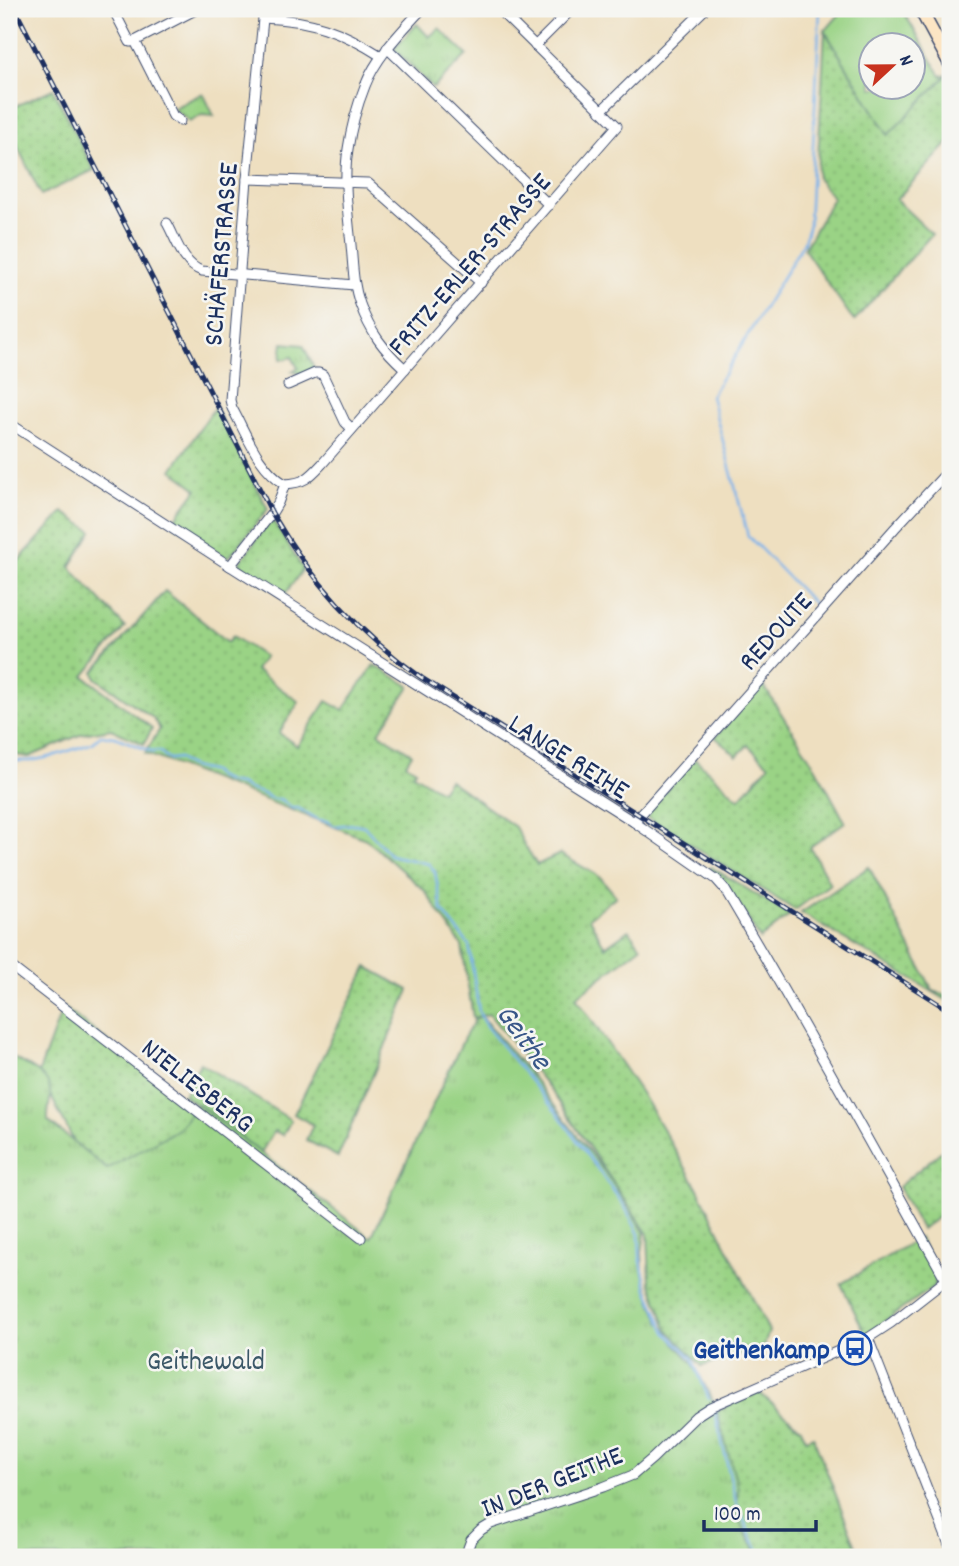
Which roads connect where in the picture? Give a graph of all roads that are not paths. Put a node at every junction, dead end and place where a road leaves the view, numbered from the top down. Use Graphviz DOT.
graph roads {
  1 [pos="113,9"];
  2 [pos="197,9"];
  3 [pos="422,9"];
  4 [pos="499,9"];
  5 [pos="572,9"];
  6 [pos="705,9"];
  7 [pos="920,9"];
  8 [pos="263,13"];
  9 [pos="135,41"];
  10 [pos="535,46"];
  11 [pos="384,52"];
  12 [pos="950,64"];
  13 [pos="601,111"];
  14 [pos="180,121"];
  15 [pos="247,179"];
  16 [pos="347,183"];
  17 [pos="549,205"];
  18 [pos="167,223"];
  19 [pos="240,276"];
  20 [pos="481,283"];
  21 [pos="354,285"];
  22 [pos="405,369"];
  23 [pos="288,385"];
  24 [pos="9,423"];
  25 [pos="352,429"];
  26 [pos="950,469"];
  27 [pos="285,484"];
  28 [pos="230,566"];
  29 [pos="634,822"];
  30 [pos="9,965"];
  31 [pos="361,1238"];
  32 [pos="946,1279"];
  33 [pos="868,1338"];
  34 [pos="950,1546"];
  35 [pos="468,1557"];
  1 -- 9 [label="street"];
  2 -- 9 [label="street"];
  3 -- 11 [label="street"];
  4 -- 10 [label="street"];
  5 -- 10 [label="street"];
  6 -- 13 [label="street"];
  7 -- 12 [label="street"];
  8 -- 11 [label="street"];
  8 -- 15 [label="street, SCHÄFERSTRASSE"];
  9 -- 14 [label="street"];
  10 -- 13 [label="street"];
  11 -- 16 [label="street"];
  11 -- 17 [label="street"];
  13 -- 17 [label="street, FRITZ-ERLER-STRASSE"];
  15 -- 16 [label="street"];
  15 -- 19 [label="street, SCHÄFERSTRASSE"];
  16 -- 20 [label="street"];
  16 -- 21 [label="street"];
  17 -- 20 [label="street, FRITZ-ERLER-STRASSE"];
  18 -- 19 [label="street"];
  19 -- 21 [label="street"];
  19 -- 27 [label="street, SCHÄFERSTRASSE"];
  20 -- 22 [label="street, FRITZ-ERLER-STRASSE"];
  21 -- 22 [label="street"];
  22 -- 25 [label="street, FRITZ-ERLER-STRASSE"];
  23 -- 25 [label="street"];
  24 -- 28 [label="street, LANGE REIHE"];
  25 -- 27 [label="street, FRITZ-ERLER-STRASSE"];
  26 -- 29 [label="street, REDOUTE"];
  27 -- 28 [label="street"];
  28 -- 29 [label="street, LANGE REIHE"];
  29 -- 32 [label="street, LANGE REIHE"];
  30 -- 31 [label="street, NIELIESBERG"];
  32 -- 33 [label="street, IN DER GEITHE"];
  33 -- 34 [label="street"];
  33 -- 35 [label="street, IN DER GEITHE"];
}
